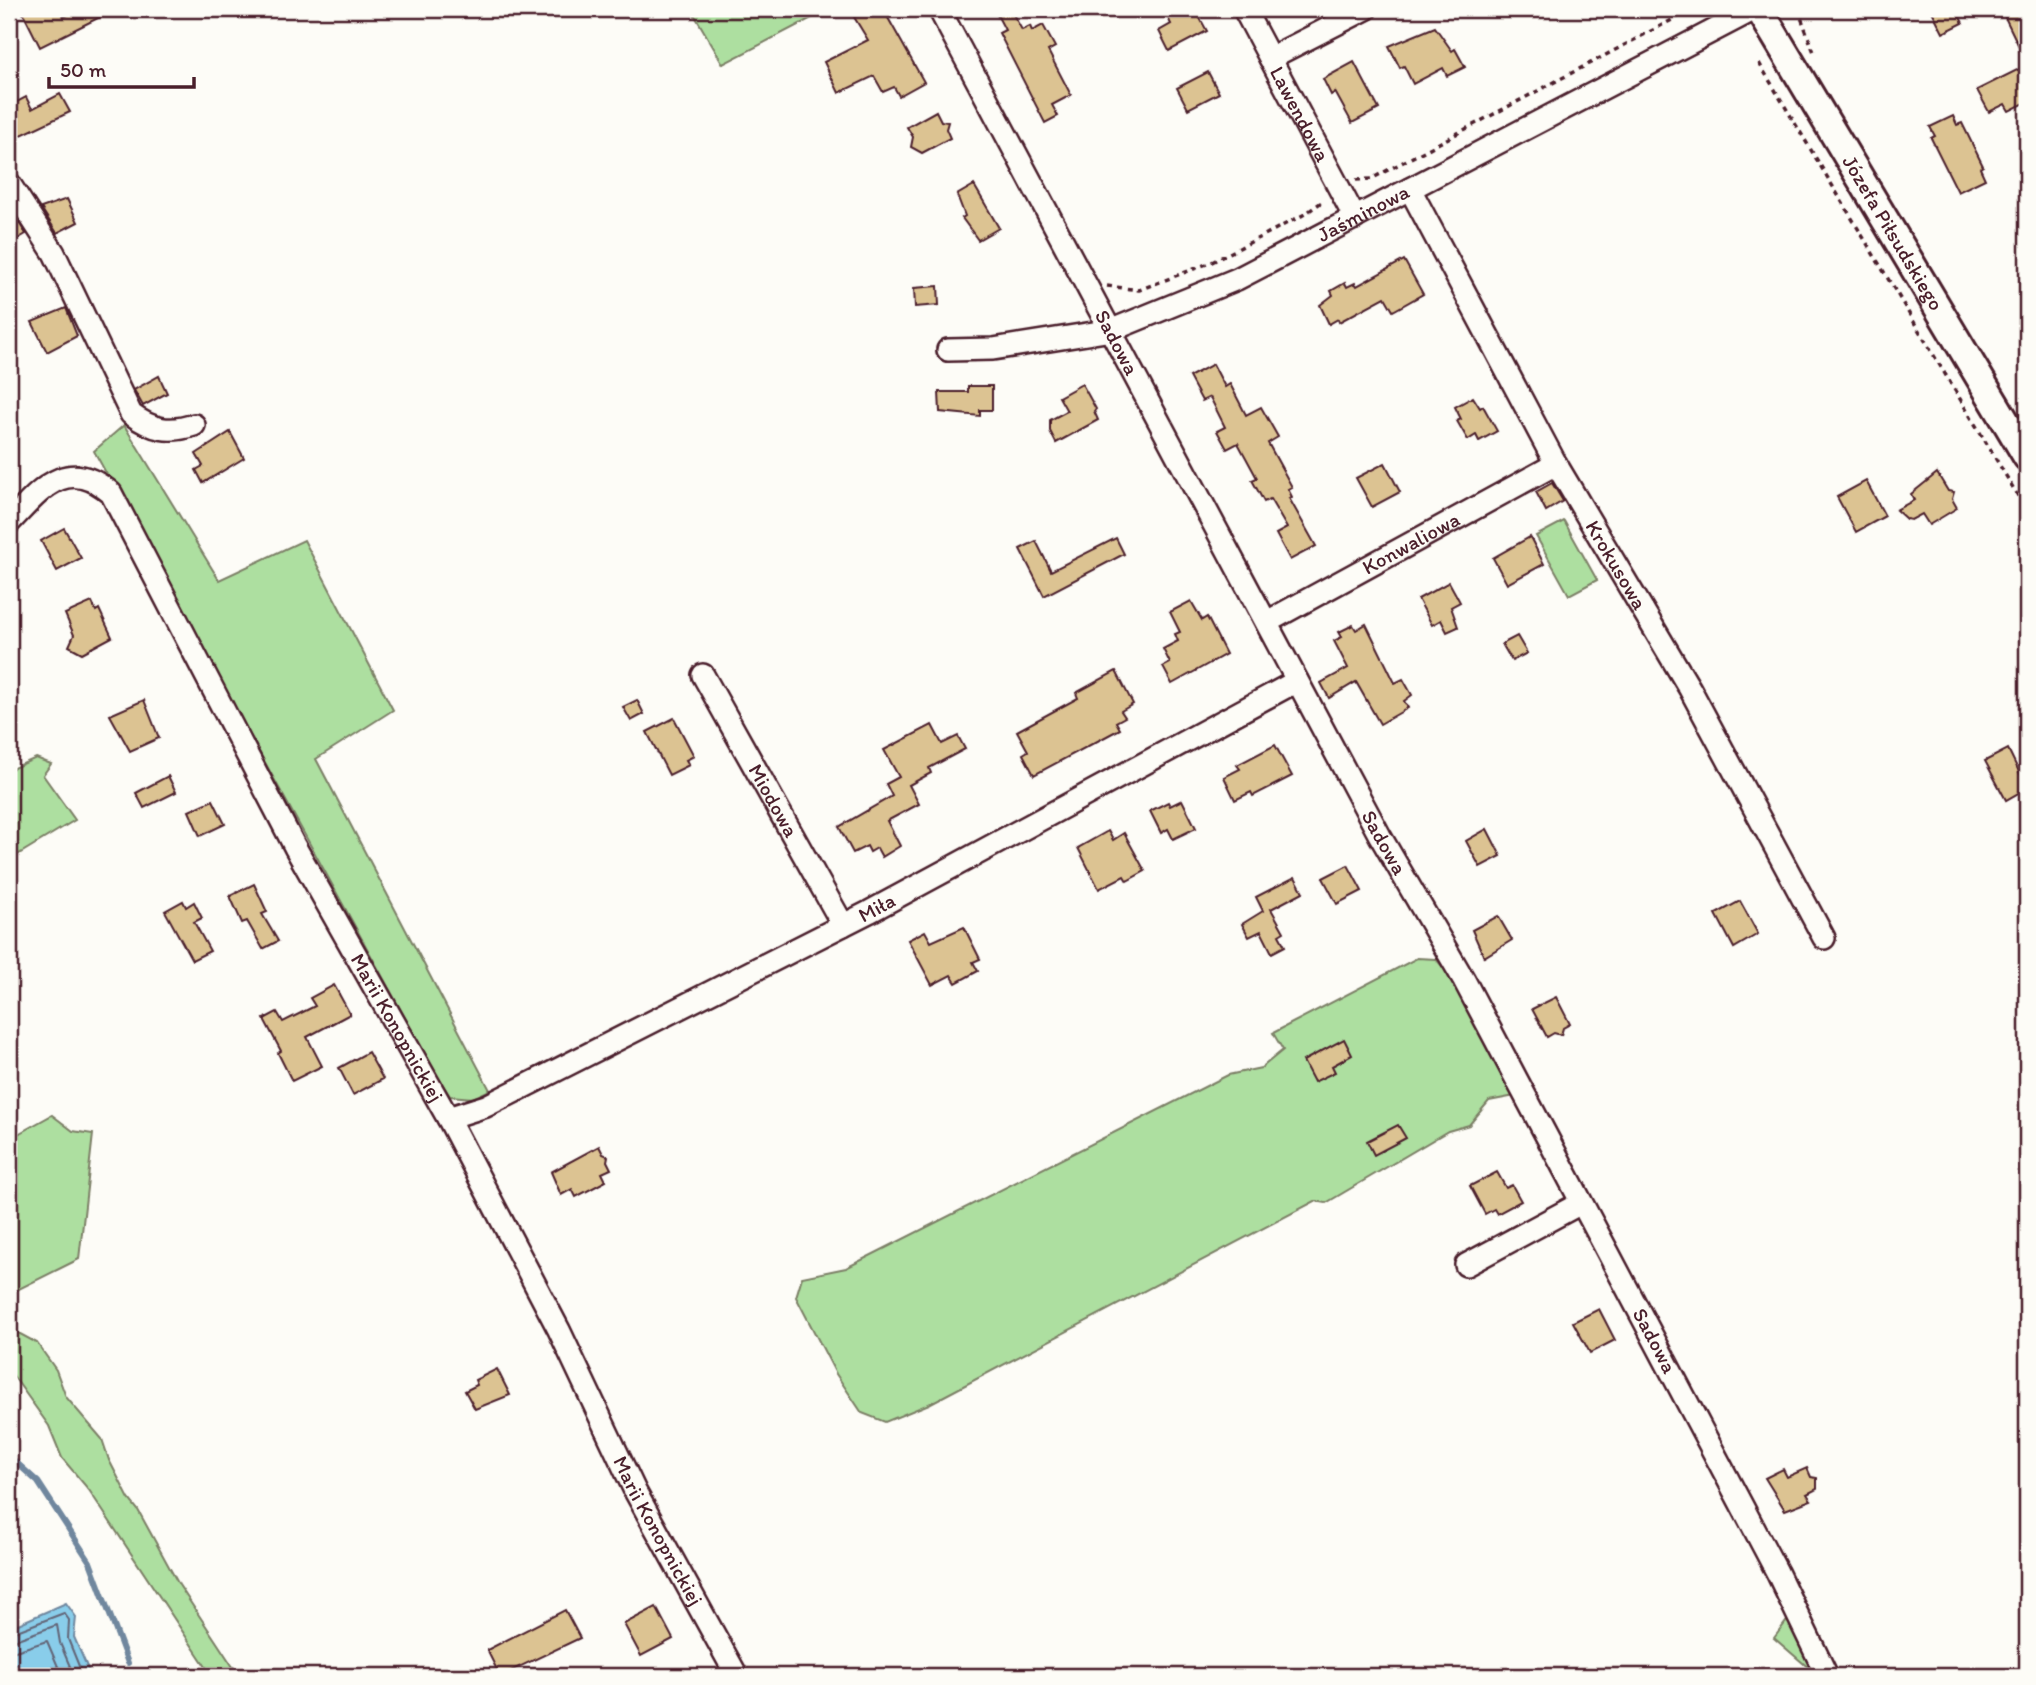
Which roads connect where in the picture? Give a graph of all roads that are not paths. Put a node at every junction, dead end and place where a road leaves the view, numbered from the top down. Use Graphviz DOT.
graph roads {
  1 [pos="939,9"];
  2 [pos="1244,9"];
  3 [pos="1366,9"];
  4 [pos="1757,9"];
  5 [pos="1270,58"];
  6 [pos="9,183"];
  7 [pos="1410,190"];
  8 [pos="1355,218"];
  9 [pos="1112,330"];
  10 [pos="948,350"];
  11 [pos="194,425"];
  12 [pos="2027,457"];
  13 [pos="1556,464"];
  14 [pos="9,523"];
  15 [pos="1267,622"];
  16 [pos="703,675"];
  17 [pos="1297,681"];
  18 [pos="843,925"];
  19 [pos="1824,938"];
  20 [pos="448,1118"];
  21 [pos="1581,1203"];
  22 [pos="1466,1265"];
  23 [pos="737,1676"];
  24 [pos="1828,1676"];
  1 -- 9 [label="street, Sadowa"];
  2 -- 5 [label="street, Lawendowa"];
  3 -- 5 [label="street"];
  4 -- 7 [label="street, Jaśminowa"];
  4 -- 12 [label="main road, Józefa Piłsudskiego"];
  5 -- 8 [label="street, Lawendowa"];
  6 -- 11 [label="street"];
  7 -- 8 [label="street, Jaśminowa"];
  7 -- 13 [label="street, Krokusowa"];
  8 -- 9 [label="street, Jaśminowa"];
  9 -- 10 [label="street, Jaśminowa"];
  9 -- 15 [label="street, Sadowa"];
  13 -- 15 [label="street, Konwaliowa"];
  13 -- 19 [label="street, Krokusowa"];
  14 -- 20 [label="street, Marii Konopnickiej"];
  15 -- 17 [label="street, Sadowa"];
  16 -- 18 [label="street, Miodowa"];
  17 -- 18 [label="street, Miła"];
  17 -- 21 [label="street, Sadowa"];
  18 -- 20 [label="street, Miła"];
  20 -- 23 [label="street, Marii Konopnickiej"];
  21 -- 22 [label="street"];
  21 -- 24 [label="street, Sadowa"];
}
